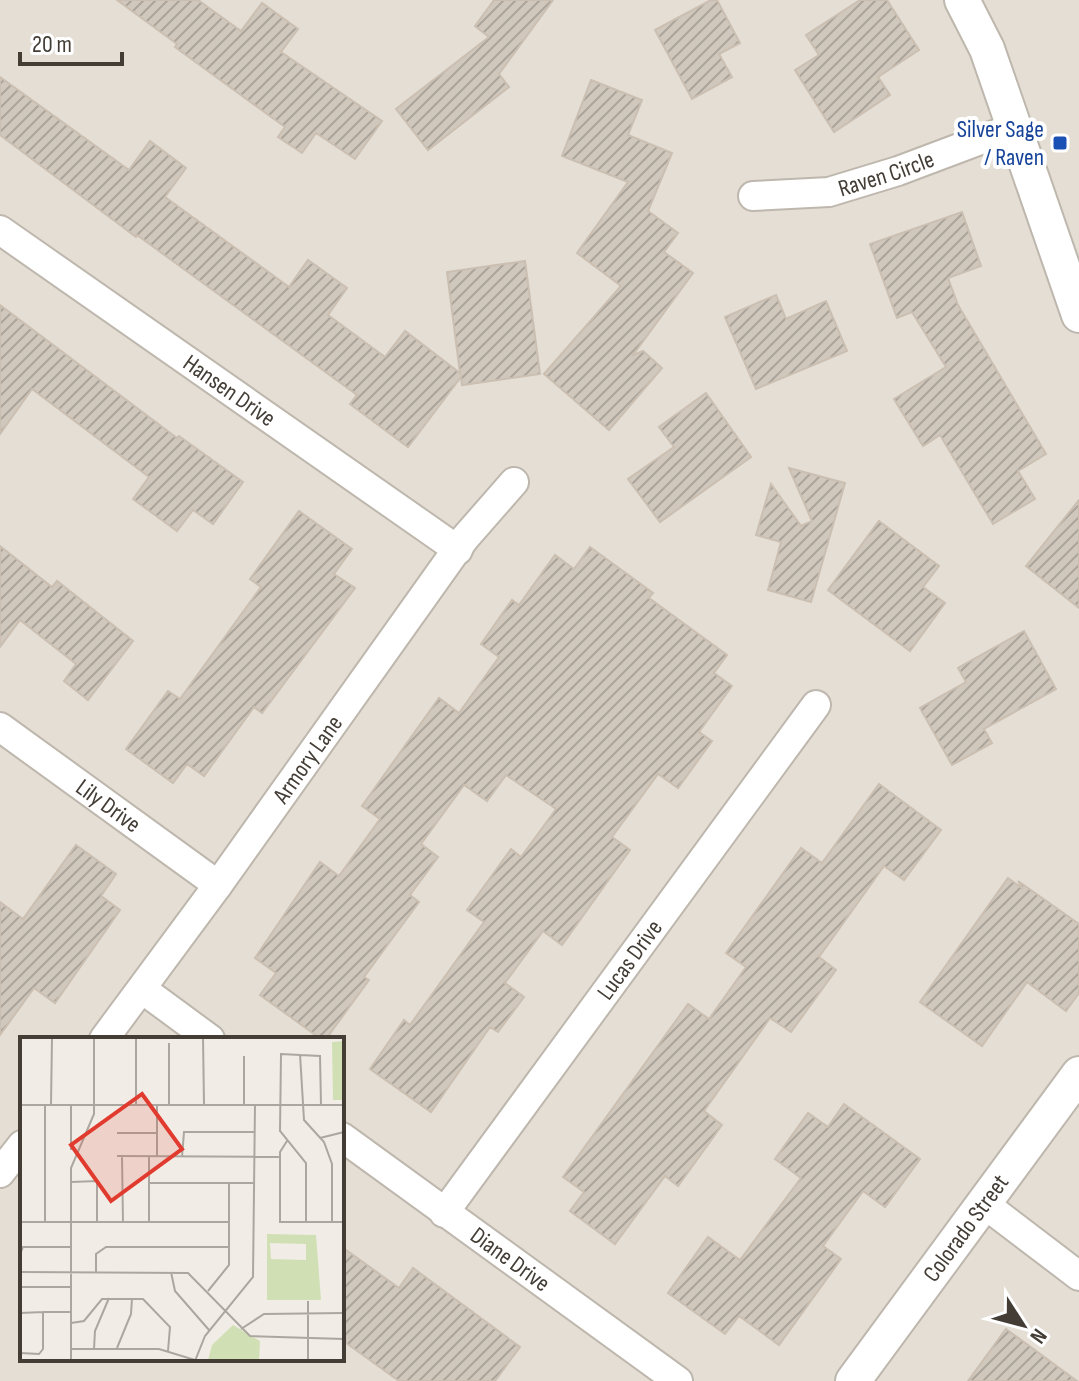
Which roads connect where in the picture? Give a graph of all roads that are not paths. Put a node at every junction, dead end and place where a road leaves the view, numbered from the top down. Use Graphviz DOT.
graph roads {
  1 [pos="962,0"];
  2 [pos="1015,127"];
  3 [pos="753,196"];
  4 [pos="0,230"];
  5 [pos="1079,315"];
  6 [pos="514,482"];
  7 [pos="458,550"];
  8 [pos="816,705"];
  9 [pos="0,727"];
  10 [pos="218,885"];
  11 [pos="142,989"];
  12 [pos="106,1037"];
  13 [pos="207,1037"];
  14 [pos="1079,1074"];
  15 [pos="344,1138"];
  16 [pos="20,1148"];
  17 [pos="0,1173"];
  18 [pos="983,1203"];
  19 [pos="444,1213"];
  20 [pos="1079,1276"];
  21 [pos="678,1381"];
  22 [pos="853,1381"];
  1 -- 2 [label="street"];
  2 -- 3 [label="street, Raven Circle"];
  2 -- 5 [label="street"];
  4 -- 7 [label="street, Hansen Drive"];
  6 -- 7 [label="street, Armory Lane"];
  7 -- 10 [label="street, Armory Lane"];
  8 -- 19 [label="street, Lucas Drive"];
  9 -- 10 [label="street, Lily Drive"];
  10 -- 11 [label="street, Armory Lane"];
  11 -- 12 [label="street, Armory Lane"];
  11 -- 13 [label="street"];
  14 -- 18 [label="street, Colorado Street"];
  15 -- 19 [label="street, Diane Drive"];
  16 -- 17 [label="street"];
  18 -- 20 [label="street"];
  18 -- 22 [label="street, Colorado Street"];
  19 -- 21 [label="street, Diane Drive"];
}
